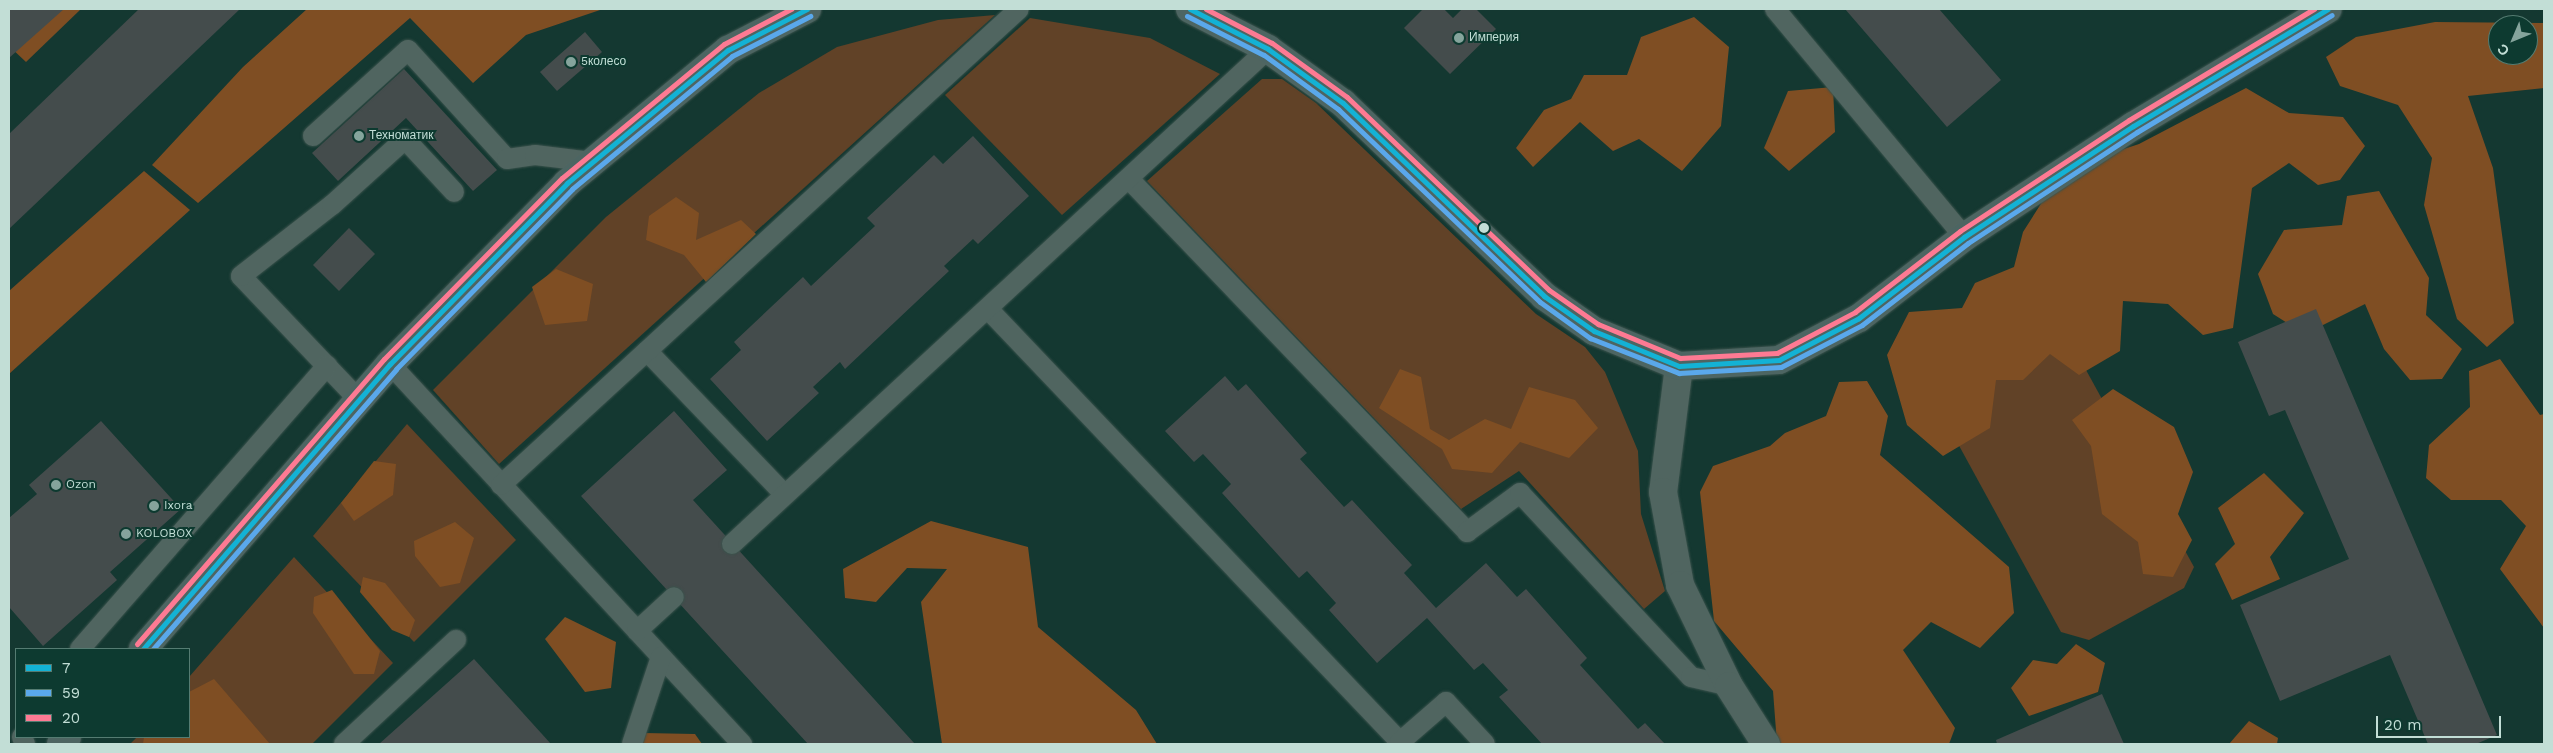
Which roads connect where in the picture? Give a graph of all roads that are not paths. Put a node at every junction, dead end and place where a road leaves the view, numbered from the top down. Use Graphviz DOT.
graph roads {
  1 [pos="807,9"];
  2 [pos="1019,9"];
  3 [pos="1190,9"];
  4 [pos="1776,9"];
  5 [pos="2328,9"];
  6 [pos="1268,49"];
  7 [pos="313,136"];
  8 [pos="592,162"];
  9 [pos="1129,179"];
  10 [pos="454,192"];
  11 [pos="1964,237"];
  12 [pos="988,309"];
  13 [pos="647,351"];
  14 [pos="390,364"];
  15 [pos="327,366"];
  16 [pos="1679,366"];
  17 [pos="359,400"];
  18 [pos="501,484"];
  19 [pos="785,495"];
  20 [pos="732,544"];
  21 [pos="674,598"];
  22 [pos="637,631"];
  23 [pos="456,640"];
  24 [pos="81,648"];
  25 [pos="144,648"];
  26 [pos="661,657"];
  27 [pos="1729,686"];
  28 [pos="344,744"];
  29 [pos="632,744"];
  30 [pos="742,744"];
  31 [pos="1485,744"];
  32 [pos="1766,744"];
  1 -- 8 [label="street"];
  2 -- 13 [label="lane"];
  3 -- 6 [label="street"];
  4 -- 11 [label="lane"];
  5 -- 11 [label="street"];
  6 -- 9 [label="lane"];
  6 -- 16 [label="street"];
  7 -- 8 [label="lane"];
  8 -- 14 [label="street"];
  9 -- 12 [label="lane"];
  9 -- 27 [label="lane"];
  10 -- 15 [label="lane"];
  11 -- 16 [label="street"];
  12 -- 19 [label="lane"];
  12 -- 31 [label="lane"];
  13 -- 18 [label="lane"];
  13 -- 19 [label="lane"];
  14 -- 17 [label="street"];
  14 -- 18 [label="lane"];
  15 -- 17 [label="lane"];
  15 -- 24 [label="lane"];
  16 -- 27 [label="street"];
  17 -- 25 [label="street"];
  18 -- 22 [label="lane"];
  19 -- 20 [label="lane"];
  21 -- 22 [label="lane"];
  22 -- 26 [label="lane"];
  23 -- 28 [label="lane"];
  26 -- 29 [label="lane"];
  26 -- 30 [label="lane"];
  27 -- 32 [label="street"];
}
